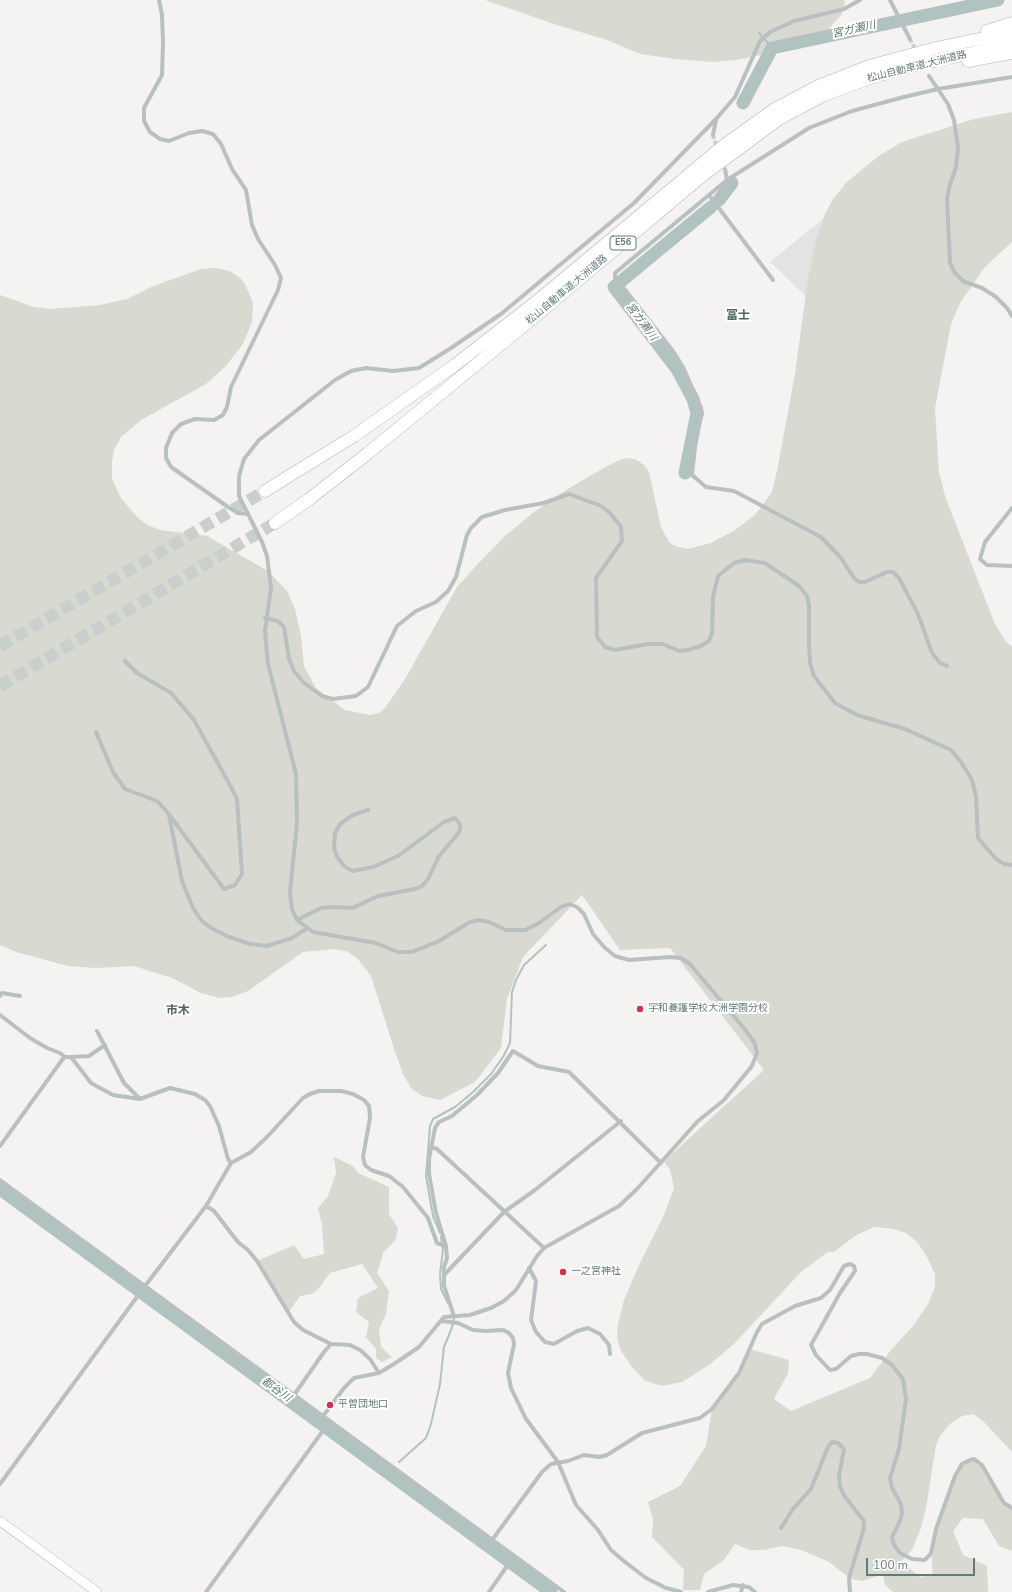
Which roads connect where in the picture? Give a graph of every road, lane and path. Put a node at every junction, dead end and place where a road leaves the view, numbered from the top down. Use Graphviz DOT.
graph roads {
  1 [pos="159,0"];
  2 [pos="860,0"];
  3 [pos="890,0"];
  4 [pos="1012,23"];
  5 [pos="1012,32"];
  6 [pos="910,39"];
  7 [pos="1012,44"];
  8 [pos="1012,53"];
  9 [pos="869,66"];
  10 [pos="929,76"];
  11 [pos="1012,77"];
  12 [pos="840,89"];
  13 [pos="938,89"];
  14 [pos="716,119"];
  15 [pos="713,135"];
  16 [pos="724,169"];
  17 [pos="727,180"];
  18 [pos="708,195"];
  19 [pos="772,280"];
  20 [pos="1012,316"];
  21 [pos="265,491"];
  22 [pos="1012,508"];
  23 [pos="248,514"];
  24 [pos="275,523"];
  25 [pos="1012,566"];
  26 [pos="265,618"];
  27 [pos="125,661"];
  28 [pos="947,666"];
  29 [pos="96,732"];
  30 [pos="368,810"];
  31 [pos="168,812"];
  32 [pos="1012,865"];
  33 [pos="297,920"];
  34 [pos="306,929"];
  35 [pos="0,996"];
  36 [pos="20,996"];
  37 [pos="0,1015"];
  38 [pos="97,1032"];
  39 [pos="105,1045"];
  40 [pos="70,1056"];
  41 [pos="65,1057"];
  42 [pos="140,1099"];
  43 [pos="621,1121"];
  44 [pos="0,1146"];
  45 [pos="431,1147"];
  46 [pos="230,1163"];
  47 [pos="661,1163"];
  48 [pos="0,1180"];
  49 [pos="206,1206"];
  50 [pos="504,1212"];
  51 [pos="443,1245"];
  52 [pos="544,1248"];
  53 [pos="529,1268"];
  54 [pos="444,1275"];
  55 [pos="144,1288"];
  56 [pos="454,1316"];
  57 [pos="442,1321"];
  58 [pos="331,1344"];
  59 [pos="610,1354"];
  60 [pos="379,1373"];
  61 [pos="294,1395"];
  62 [pos="323,1416"];
  63 [pos="329,1422"];
  64 [pos="558,1462"];
  65 [pos="0,1484"];
  66 [pos="1012,1508"];
  67 [pos="0,1522"];
  68 [pos="782,1528"];
  69 [pos="492,1540"];
  70 [pos="513,1558"];
  71 [pos="743,1585"];
  72 [pos="97,1592"];
  73 [pos="206,1592"];
  74 [pos="488,1592"];
  75 [pos="564,1592"];
  76 [pos="681,1592"];
  77 [pos="708,1592"];
  78 [pos="741,1592"];
  79 [pos="755,1592"];
  80 [pos="850,1592"];
  1 -- 23 [label="street"];
  2 -- 14 [label="street"];
  3 -- 6 [label="street"];
  4 -- 9 [label="highway"];
  5 -- 9 [label="highway, 松山自動車道;大洲道路 / E56"];
  7 -- 12 [label="highway, 松山自動車道;大洲道路 / E56"];
  8 -- 12 [label="highway"];
  9 -- 21 [label="highway, 松山自動車道;大洲道路 / E56"];
  10 -- 13 [label="street"];
  11 -- 13 [label="street"];
  12 -- 24 [label="highway, 松山自動車道;大洲道路 / E56"];
  13 -- 17 [label="street"];
  13 -- 20 [label="street"];
  14 -- 15 [label="street"];
  14 -- 23 [label="street"];
  16 -- 17 [label="street"];
  17 -- 18 [label="street"];
  18 -- 19 [label="street"];
  18 -- 28 [label="street"];
  22 -- 25 [label="street"];
  23 -- 26 [label="street"];
  26 -- 32 [label="street"];
  26 -- 33 [label="street"];
  27 -- 31 [label="street"];
  29 -- 31 [label="street"];
  30 -- 33 [label="street"];
  31 -- 34 [label="street"];
  33 -- 34 [label="street"];
  34 -- 47 [label="street"];
  35 -- 36 [label="street"];
  37 -- 41 [label="street"];
  38 -- 39 [label="street"];
  39 -- 40 [label="street"];
  39 -- 42 [label="street"];
  40 -- 41 [label="street"];
  40 -- 42 [label="street"];
  41 -- 44 [label="street"];
  42 -- 46 [label="street"];
  43 -- 45 [label="street"];
  43 -- 47 [label="street"];
  43 -- 50 [label="street"];
  45 -- 50 [label="street"];
  45 -- 51 [label="street"];
  46 -- 49 [label="street"];
  46 -- 51 [label="street"];
  47 -- 52 [label="street"];
  48 -- 55 [label="street"];
  49 -- 55 [label="street"];
  49 -- 58 [label="street"];
  50 -- 52 [label="street"];
  50 -- 54 [label="street"];
  51 -- 54 [label="street"];
  52 -- 53 [label="street"];
  53 -- 56 [label="street"];
  53 -- 59 [label="street"];
  54 -- 56 [label="street"];
  55 -- 61 [label="street"];
  55 -- 65 [label="street"];
  56 -- 57 [label="street"];
  57 -- 60 [label="street"];
  57 -- 64 [label="street"];
  58 -- 60 [label="street"];
  58 -- 61 [label="street"];
  60 -- 62 [label="street"];
  61 -- 62 [label="street"];
  62 -- 63 [label="street"];
  63 -- 69 [label="street"];
  63 -- 73 [label="street"];
  64 -- 66 [label="street"];
  64 -- 69 [label="street"];
  64 -- 76 [label="street"];
  67 -- 72 [label="street"];
  68 -- 80 [label="street"];
  69 -- 70 [label="street"];
  70 -- 74 [label="street"];
  70 -- 75 [label="street"];
  71 -- 77 [label="street"];
  71 -- 78 [label="street"];
  71 -- 79 [label="street"];
}
